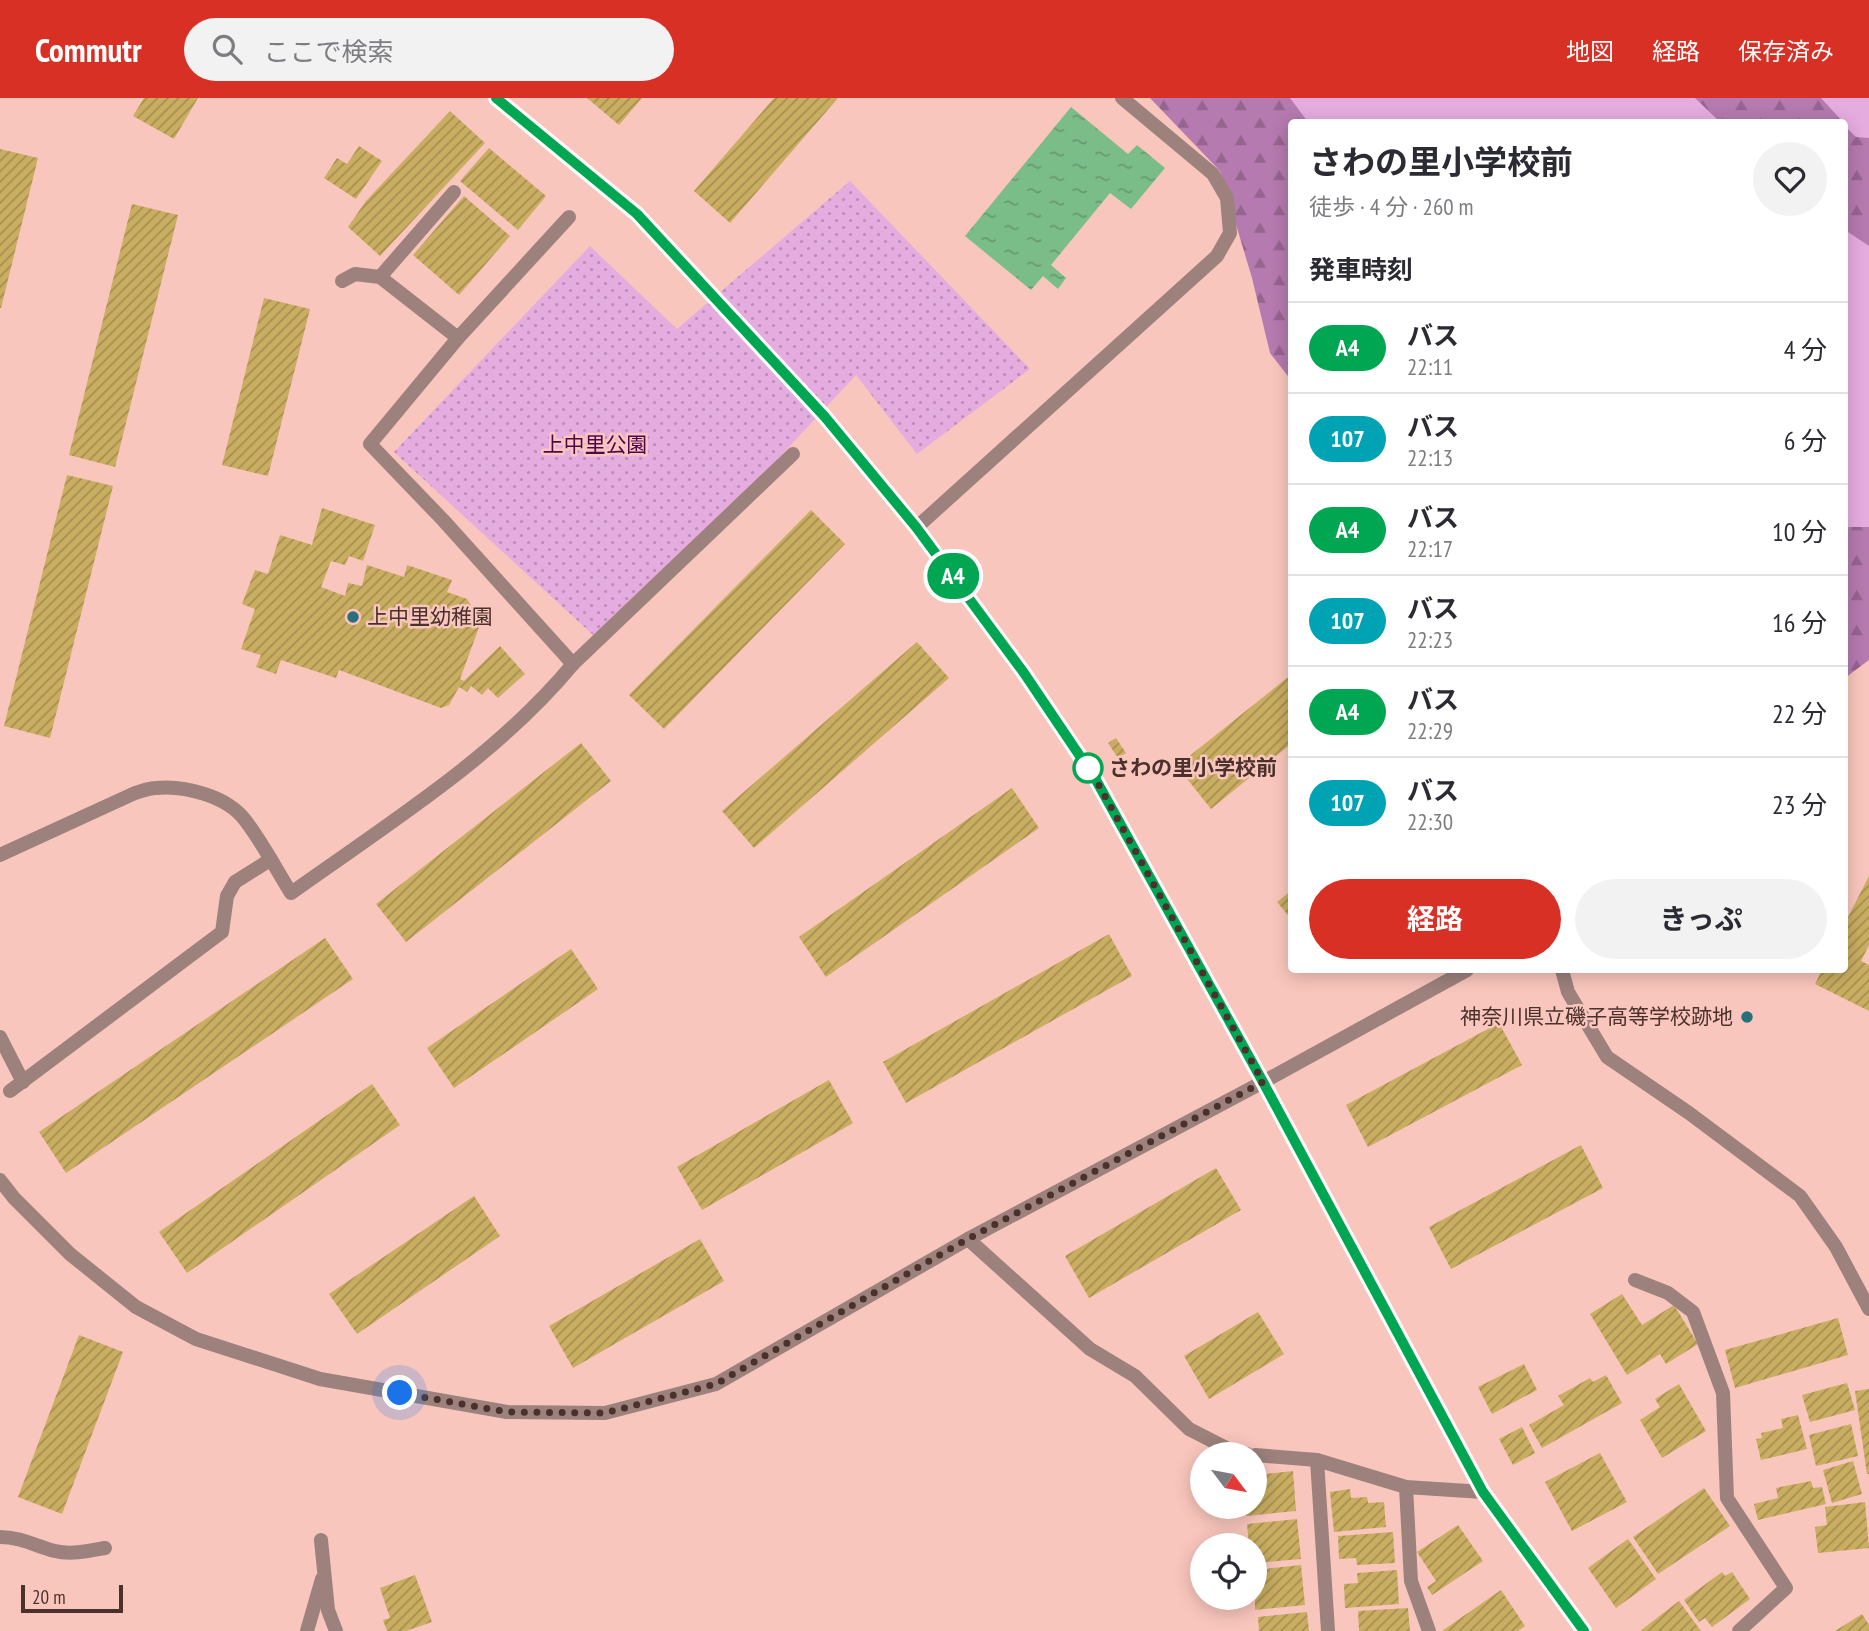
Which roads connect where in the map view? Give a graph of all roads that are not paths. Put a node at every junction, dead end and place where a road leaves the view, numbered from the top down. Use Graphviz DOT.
graph roads {
  1 [pos="496,98"];
  2 [pos="1122,98"];
  3 [pos="454,192"];
  4 [pos="569,217"];
  5 [pos="380,277"];
  6 [pos="342,281"];
  7 [pos="458,338"];
  8 [pos="793,454"];
  9 [pos="916,527"];
  10 [pos="573,664"];
  11 [pos="0,855"];
  12 [pos="270,860"];
  13 [pos="1462,973"];
  14 [pos="1563,973"];
  15 [pos="0,1037"];
  16 [pos="23,1082"];
  17 [pos="1263,1082"];
  18 [pos="10,1091"];
  19 [pos="0,1180"];
  20 [pos="968,1239"];
  21 [pos="1635,1280"];
  22 [pos="1869,1309"];
  23 [pos="1214,1442"];
  24 [pos="1267,1456"];
  25 [pos="1317,1460"];
  26 [pos="1406,1487"];
  27 [pos="1483,1492"];
  28 [pos="0,1537"];
  29 [pos="321,1540"];
  30 [pos="105,1548"];
  31 [pos="325,1569"];
  32 [pos="307,1631"];
  33 [pos="336,1631"];
  34 [pos="1328,1631"];
  35 [pos="1429,1631"];
  36 [pos="1584,1631"];
  37 [pos="1739,1631"];
  1 -- 9 [label="street"];
  2 -- 9 [label="street"];
  3 -- 5 [label="street"];
  4 -- 7 [label="street"];
  5 -- 6 [label="street"];
  5 -- 7 [label="street"];
  7 -- 10 [label="street"];
  8 -- 10 [label="street"];
  9 -- 17 [label="street"];
  10 -- 12 [label="street"];
  11 -- 12 [label="street"];
  12 -- 16 [label="street"];
  13 -- 17 [label="street"];
  14 -- 22 [label="street"];
  15 -- 16 [label="street"];
  16 -- 18 [label="street"];
  17 -- 20 [label="street"];
  17 -- 27 [label="street"];
  19 -- 20 [label="street"];
  20 -- 23 [label="street"];
  21 -- 37 [label="street"];
  24 -- 25 [label="street"];
  25 -- 26 [label="street"];
  25 -- 34 [label="street"];
  26 -- 27 [label="street"];
  26 -- 35 [label="street"];
  27 -- 36 [label="street"];
  28 -- 30 [label="street"];
  29 -- 31 [label="street"];
  31 -- 32 [label="street"];
  31 -- 33 [label="street"];
}
